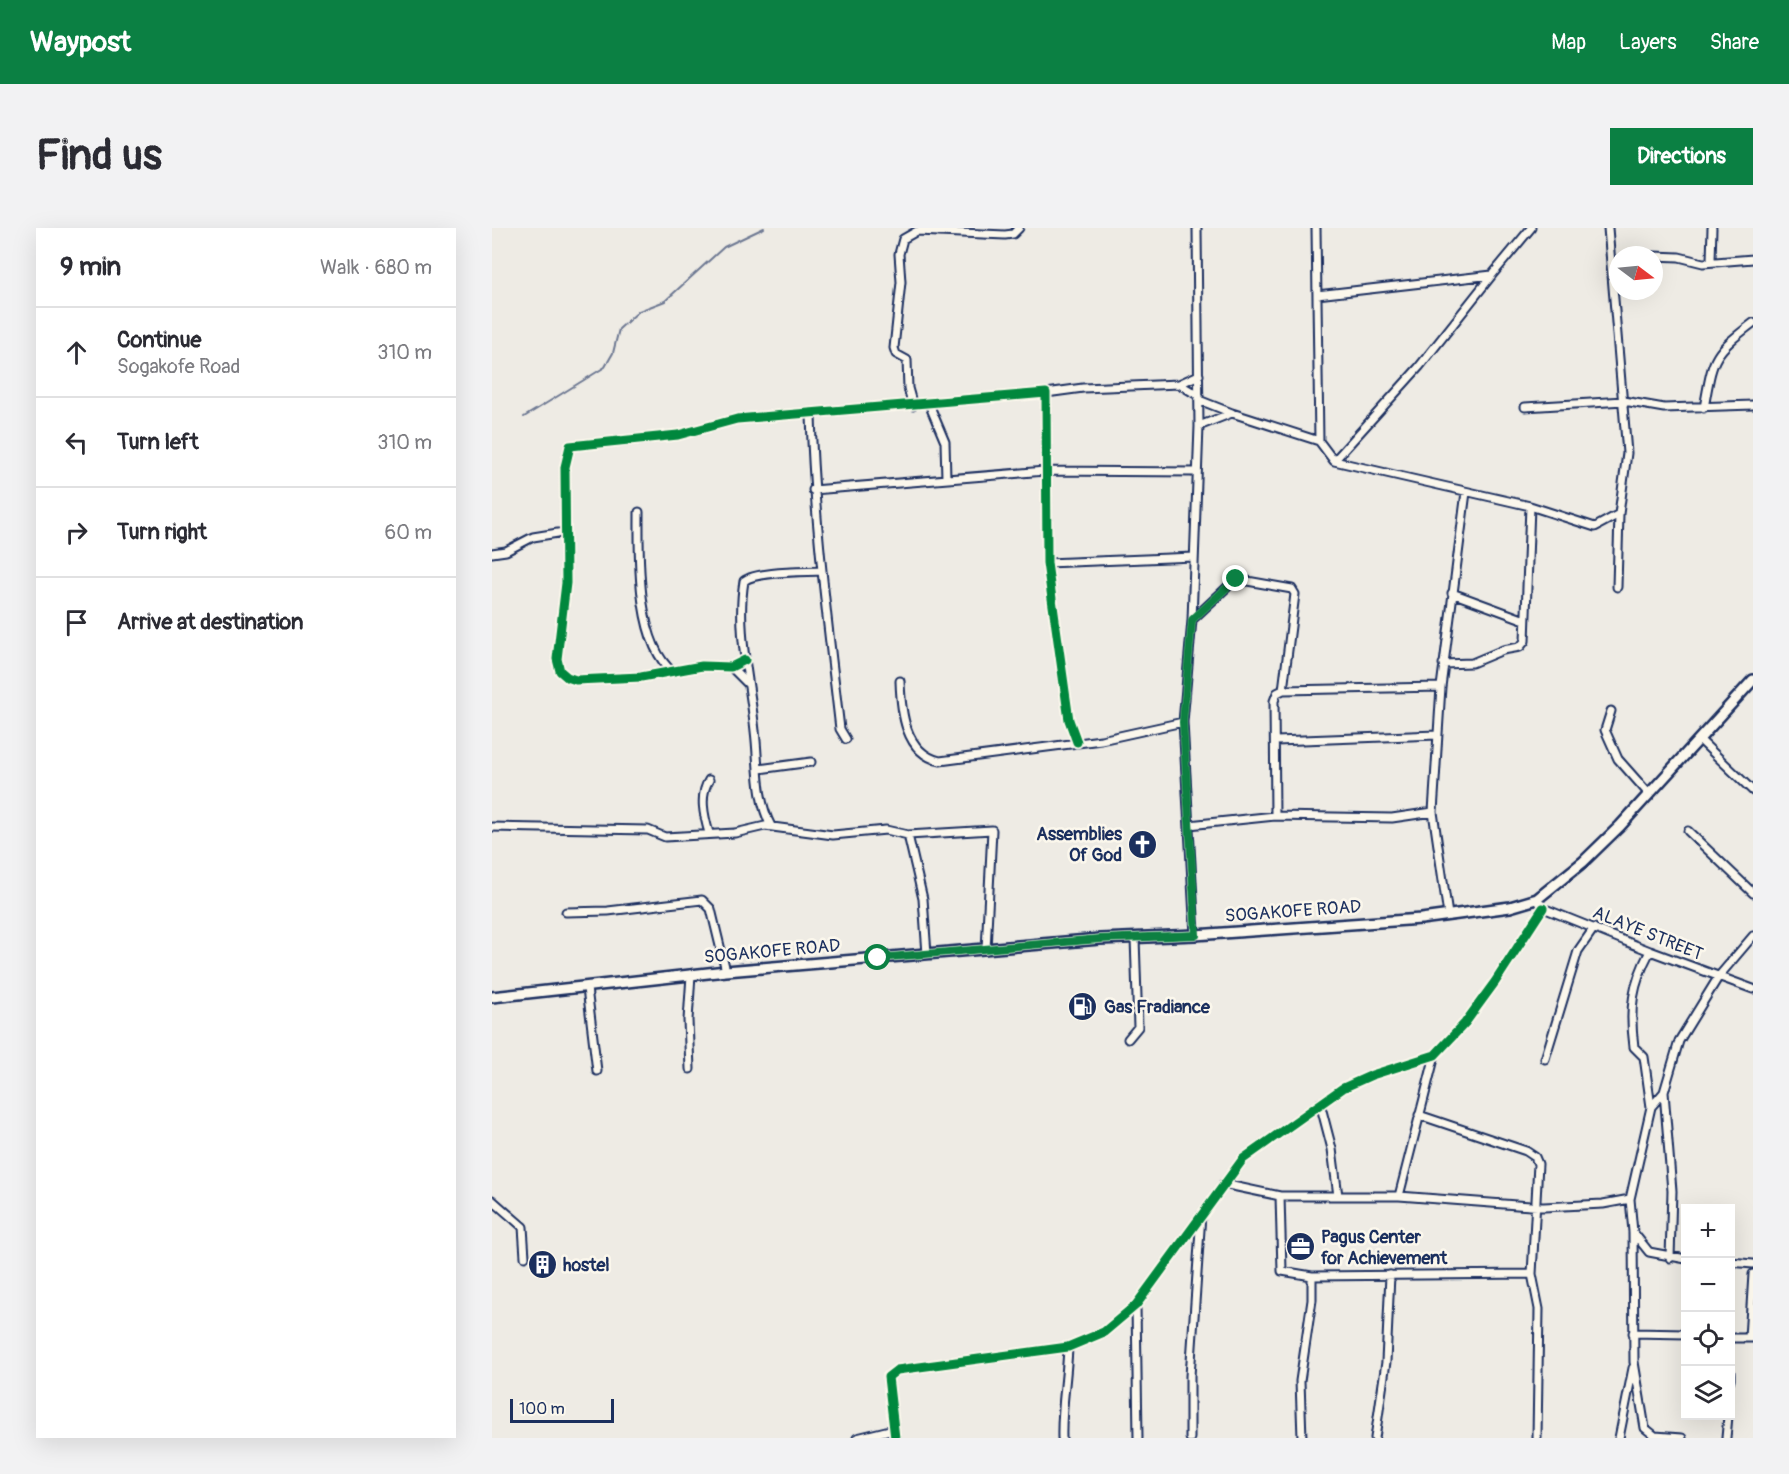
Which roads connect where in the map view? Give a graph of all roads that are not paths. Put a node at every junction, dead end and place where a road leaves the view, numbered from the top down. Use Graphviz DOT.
graph roads {
  1 [pos="1019,228"];
  2 [pos="1197,228"];
  3 [pos="1316,228"];
  4 [pos="1531,228"];
  5 [pos="1608,228"];
  6 [pos="1712,228"];
  7 [pos="1612,246"];
  8 [pos="1663,256"];
  9 [pos="1753,259"];
  10 [pos="1711,260"];
  11 [pos="1492,275"];
  12 [pos="1317,295"];
  13 [pos="1617,300"];
  14 [pos="1753,323"];
  15 [pos="1198,375"];
  16 [pos="1179,384"];
  17 [pos="1046,393"];
  18 [pos="1199,398"];
  19 [pos="1624,401"];
  20 [pos="929,404"];
  21 [pos="1753,405"];
  22 [pos="913,406"];
  23 [pos="1524,407"];
  24 [pos="1704,408"];
  25 [pos="1232,413"];
  26 [pos="811,415"];
  27 [pos="1199,426"];
  28 [pos="1320,441"];
  29 [pos="1334,461"];
  30 [pos="1045,471"];
  31 [pos="1197,472"];
  32 [pos="946,478"];
  33 [pos="813,490"];
  34 [pos="1466,492"];
  35 [pos="1530,506"];
  36 [pos="639,512"];
  37 [pos="1619,514"];
  38 [pos="564,532"];
  39 [pos="492,553"];
  40 [pos="1194,557"];
  41 [pos="1047,562"];
  42 [pos="821,571"];
  43 [pos="1617,587"];
  44 [pos="1452,593"];
  45 [pos="1192,620"];
  46 [pos="1525,621"];
  47 [pos="745,660"];
  48 [pos="1443,664"];
  49 [pos="731,667"];
  50 [pos="673,672"];
  51 [pos="1753,680"];
  52 [pos="900,681"];
  53 [pos="750,686"];
  54 [pos="1441,687"];
  55 [pos="1283,690"];
  56 [pos="1611,711"];
  57 [pos="1183,722"];
  58 [pos="1437,735"];
  59 [pos="846,739"];
  60 [pos="1700,740"];
  61 [pos="1077,741"];
  62 [pos="1276,741"];
  63 [pos="811,762"];
  64 [pos="759,769"];
  65 [pos="709,780"];
  66 [pos="1753,791"];
  67 [pos="1649,794"];
  68 [pos="1433,812"];
  69 [pos="1275,816"];
  70 [pos="1190,825"];
  71 [pos="771,826"];
  72 [pos="492,827"];
  73 [pos="1688,831"];
  74 [pos="709,833"];
  75 [pos="908,835"];
  76 [pos="1753,893"];
  77 [pos="1537,899"];
  78 [pos="1544,908"];
  79 [pos="566,912"];
  80 [pos="1448,915"];
  81 [pos="1594,928"];
  82 [pos="1196,935"];
  83 [pos="1753,936"];
  84 [pos="1135,938"];
  85 [pos="986,950"];
  86 [pos="1650,951"];
  87 [pos="927,954"];
  88 [pos="726,971"];
  89 [pos="691,975"];
  90 [pos="1719,976"];
  91 [pos="587,988"];
  92 [pos="1753,989"];
  93 [pos="492,997"];
  94 [pos="1128,1039"];
  95 [pos="1435,1055"];
  96 [pos="1545,1059"];
  97 [pos="690,1069"];
  98 [pos="597,1071"];
  99 [pos="1664,1092"];
  100 [pos="1320,1103"];
  101 [pos="1651,1107"];
  102 [pos="1419,1115"];
  103 [pos="1223,1184"];
  104 [pos="1280,1196"];
  105 [pos="1338,1196"];
  106 [pos="1399,1196"];
  107 [pos="1630,1199"];
  108 [pos="492,1200"];
  109 [pos="1534,1207"];
  110 [pos="1201,1215"];
  111 [pos="1633,1232"];
  112 [pos="525,1257"];
  113 [pos="1670,1258"];
  114 [pos="1681,1259"];
  115 [pos="1735,1262"];
  116 [pos="1753,1264"];
  117 [pos="1532,1274"];
  118 [pos="1753,1274"];
  119 [pos="1390,1275"];
  120 [pos="1312,1276"];
  121 [pos="1136,1305"];
  122 [pos="1633,1333"];
  123 [pos="1681,1334"];
  124 [pos="1735,1338"];
  125 [pos="1751,1338"];
  126 [pos="1068,1347"];
  127 [pos="1634,1362"];
  128 [pos="1728,1420"];
  129 [pos="894,1429"];
  130 [pos="857,1438"];
  131 [pos="895,1438"];
  132 [pos="1062,1438"];
  133 [pos="1138,1438"];
  134 [pos="1190,1438"];
  135 [pos="1302,1438"];
  136 [pos="1375,1438"];
  137 [pos="1537,1438"];
  138 [pos="1619,1438"];
  139 [pos="1682,1438"];
  140 [pos="1726,1438"];
  1 -- 22 [label="street"];
  2 -- 15 [label="street"];
  3 -- 12 [label="street"];
  4 -- 11 [label="street"];
  5 -- 7 [label="street"];
  6 -- 10 [label="street"];
  8 -- 10 [label="street"];
  9 -- 10 [label="street"];
  11 -- 12 [label="street"];
  11 -- 29 [label="street"];
  12 -- 28 [label="street"];
  13 -- 19 [label="street"];
  14 -- 24 [label="street"];
  15 -- 16 [label="street"];
  15 -- 18 [label="street"];
  16 -- 17 [label="street"];
  16 -- 18 [label="street"];
  17 -- 20 [label="street"];
  17 -- 30 [label="street"];
  18 -- 25 [label="street"];
  18 -- 27 [label="street"];
  19 -- 23 [label="street"];
  19 -- 24 [label="street"];
  19 -- 37 [label="street"];
  20 -- 22 [label="street"];
  20 -- 32 [label="street"];
  21 -- 24 [label="street"];
  22 -- 26 [label="street"];
  25 -- 27 [label="street"];
  25 -- 28 [label="street"];
  26 -- 33 [label="street"];
  26 -- 38 [label="street"];
  27 -- 31 [label="street"];
  28 -- 29 [label="street"];
  29 -- 34 [label="street"];
  30 -- 31 [label="street"];
  30 -- 32 [label="street"];
  30 -- 41 [label="street"];
  31 -- 40 [label="street"];
  32 -- 33 [label="street"];
  33 -- 42 [label="street"];
  34 -- 35 [label="street"];
  34 -- 44 [label="street"];
  35 -- 37 [label="street"];
  35 -- 46 [label="street"];
  36 -- 50 [label="street"];
  37 -- 43 [label="street"];
  38 -- 39 [label="street"];
  38 -- 50 [label="street"];
  40 -- 41 [label="street"];
  40 -- 45 [label="street"];
  41 -- 61 [label="street"];
  42 -- 47 [label="street"];
  42 -- 59 [label="street"];
  44 -- 46 [label="street"];
  44 -- 48 [label="street"];
  45 -- 55 [label="street"];
  45 -- 57 [label="street"];
  46 -- 48 [label="street"];
  47 -- 49 [label="street"];
  47 -- 53 [label="street"];
  48 -- 54 [label="street"];
  49 -- 50 [label="street"];
  49 -- 53 [label="street"];
  51 -- 60 [label="main road, SOGAKOFE ROAD"];
  52 -- 61 [label="street"];
  53 -- 64 [label="street"];
  54 -- 55 [label="street"];
  54 -- 58 [label="street"];
  55 -- 62 [label="street"];
  56 -- 67 [label="street"];
  57 -- 61 [label="street"];
  57 -- 70 [label="street"];
  58 -- 62 [label="street"];
  58 -- 68 [label="street"];
  60 -- 66 [label="street"];
  60 -- 67 [label="main road, SOGAKOFE ROAD"];
  62 -- 69 [label="street"];
  63 -- 64 [label="street"];
  64 -- 71 [label="street"];
  65 -- 74 [label="street"];
  67 -- 77 [label="main road, SOGAKOFE ROAD"];
  68 -- 69 [label="street"];
  68 -- 80 [label="street"];
  69 -- 70 [label="street"];
  70 -- 82 [label="street"];
  71 -- 74 [label="street"];
  71 -- 75 [label="street"];
  72 -- 74 [label="street"];
  73 -- 76 [label="street"];
  75 -- 85 [label="street"];
  75 -- 87 [label="street"];
  77 -- 78 [label="street"];
  77 -- 80 [label="main road, SOGAKOFE ROAD"];
  78 -- 81 [label="street, ALAYE STREET"];
  78 -- 95 [label="street"];
  79 -- 88 [label="street"];
  80 -- 82 [label="main road, SOGAKOFE ROAD"];
  81 -- 86 [label="street, ALAYE STREET"];
  81 -- 96 [label="street"];
  82 -- 84 [label="main road, SOGAKOFE ROAD"];
  83 -- 90 [label="street"];
  84 -- 85 [label="main road, SOGAKOFE ROAD"];
  84 -- 94 [label="street"];
  85 -- 87 [label="main road, SOGAKOFE ROAD"];
  86 -- 90 [label="street, ALAYE STREET"];
  86 -- 101 [label="street"];
  87 -- 88 [label="main road, SOGAKOFE ROAD"];
  88 -- 89 [label="main road, SOGAKOFE ROAD"];
  89 -- 91 [label="main road, SOGAKOFE ROAD"];
  89 -- 97 [label="street"];
  90 -- 92 [label="street, ALAYE STREET"];
  90 -- 99 [label="street"];
  91 -- 93 [label="main road, SOGAKOFE ROAD"];
  91 -- 98 [label="street"];
  95 -- 100 [label="street"];
  95 -- 102 [label="street"];
  99 -- 101 [label="street"];
  99 -- 113 [label="street"];
  100 -- 103 [label="street"];
  100 -- 105 [label="street"];
  101 -- 107 [label="street"];
  102 -- 106 [label="street"];
  102 -- 109 [label="street"];
  103 -- 104 [label="street"];
  103 -- 110 [label="street"];
  104 -- 105 [label="street"];
  104 -- 120 [label="street"];
  105 -- 106 [label="street"];
  106 -- 109 [label="street"];
  107 -- 109 [label="street"];
  107 -- 111 [label="street"];
  108 -- 112 [label="street"];
  109 -- 117 [label="street"];
  110 -- 121 [label="street"];
  110 -- 134 [label="street"];
  111 -- 113 [label="street"];
  111 -- 122 [label="street"];
  113 -- 114 [label="street"];
  115 -- 116 [label="street"];
  117 -- 119 [label="street"];
  117 -- 137 [label="street"];
  118 -- 125 [label="street"];
  119 -- 120 [label="street"];
  119 -- 136 [label="street"];
  120 -- 135 [label="street"];
  121 -- 126 [label="street"];
  121 -- 133 [label="street"];
  122 -- 123 [label="street"];
  122 -- 127 [label="street"];
  124 -- 125 [label="street"];
  126 -- 129 [label="street"];
  126 -- 132 [label="street"];
  127 -- 138 [label="street"];
  127 -- 139 [label="street"];
  128 -- 140 [label="street"];
  129 -- 130 [label="street"];
  129 -- 131 [label="street"];
}
